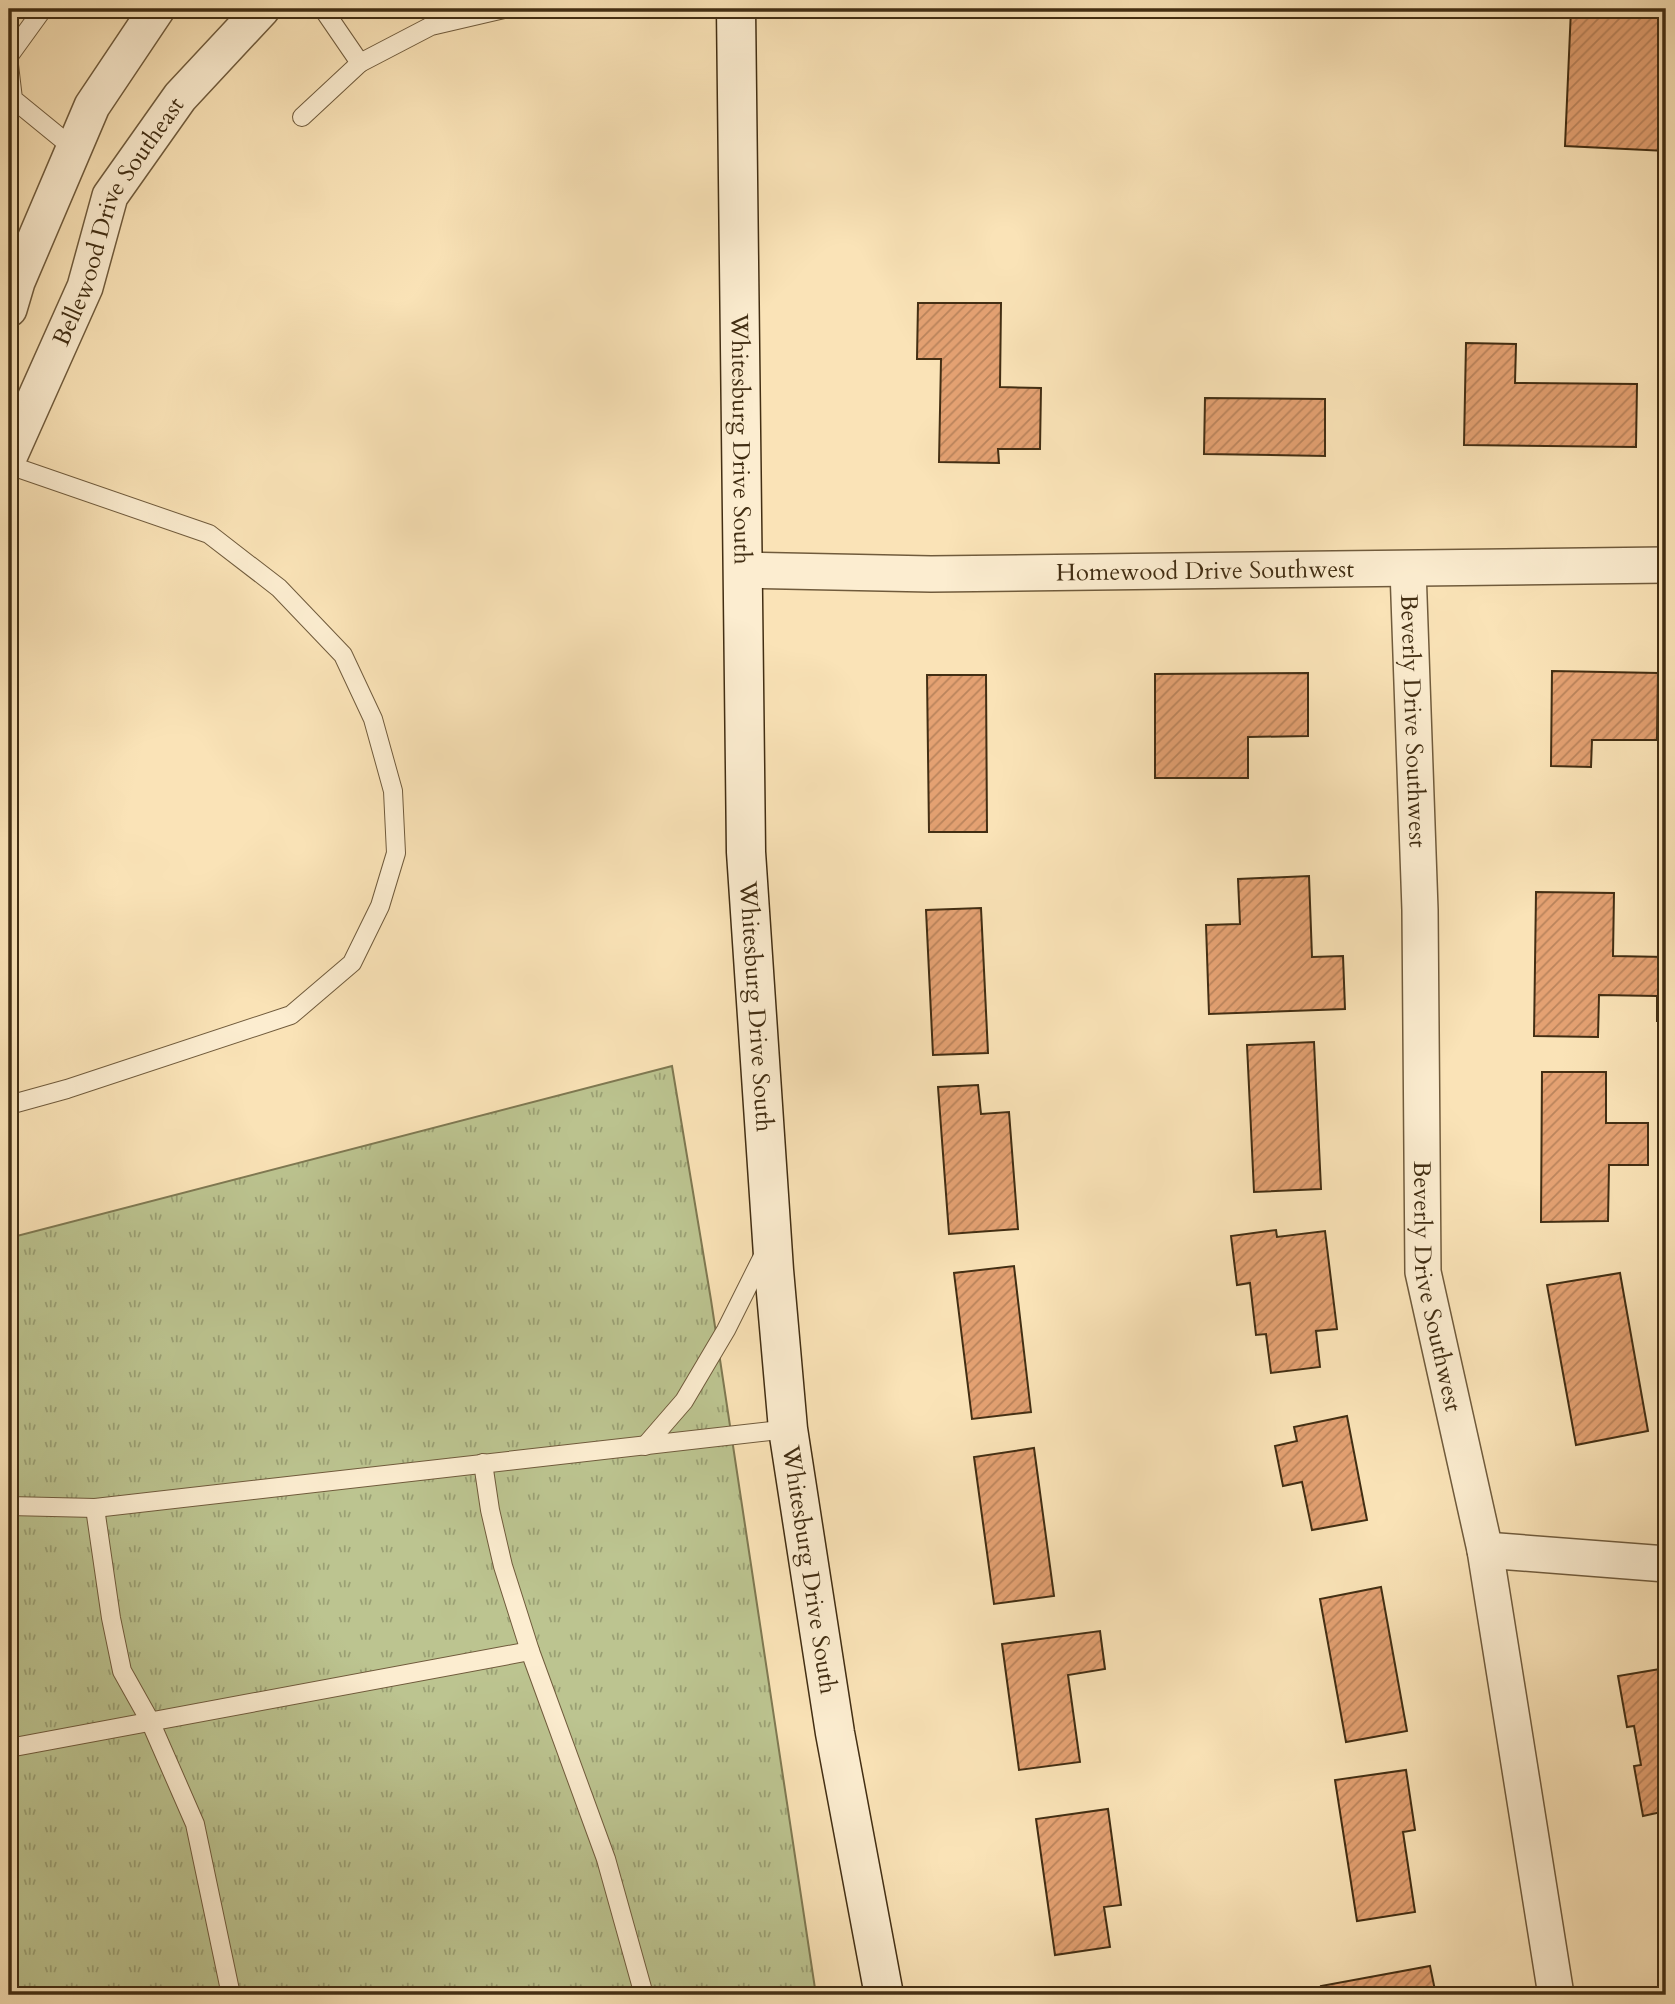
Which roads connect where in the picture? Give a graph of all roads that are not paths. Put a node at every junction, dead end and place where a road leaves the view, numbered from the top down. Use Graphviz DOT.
graph roads {
  1 [pos="43,9"];
  2 [pos="157,9"];
  3 [pos="261,9"];
  4 [pos="323,9"];
  5 [pos="504,9"];
  6 [pos="736,9"];
  7 [pos="9,57"];
  8 [pos="360,64"];
  9 [pos="9,65"];
  10 [pos="302,117"];
  11 [pos="73,148"];
  12 [pos="9,309"];
  13 [pos="9,457"];
  14 [pos="9,465"];
  15 [pos="1666,565"];
  16 [pos="1408,569"];
  17 [pos="743,570"];
  18 [pos="9,1105"];
  19 [pos="772,1234"];
  20 [pos="788,1429"];
  21 [pos="645,1446"];
  22 [pos="483,1463"];
  23 [pos="9,1506"];
  24 [pos="95,1508"];
  25 [pos="1485,1550"];
  26 [pos="1666,1564"];
  27 [pos="530,1651"];
  28 [pos="150,1721"];
  29 [pos="9,1748"];
  30 [pos="231,1995"];
  31 [pos="644,1995"];
  32 [pos="884,1995"];
  33 [pos="1556,1995"];
  1 -- 7 [label="lane"];
  2 -- 11 [label="street"];
  3 -- 13 [label="street, Bellewood Drive Southeast"];
  4 -- 8 [label="lane"];
  5 -- 8 [label="lane"];
  6 -- 17 [label="main road, Whitesburg Drive South"];
  8 -- 10 [label="lane"];
  9 -- 11 [label="lane"];
  11 -- 12 [label="street"];
  14 -- 18 [label="lane"];
  15 -- 16 [label="street, Homewood Drive Southwest"];
  16 -- 17 [label="street, Homewood Drive Southwest"];
  16 -- 25 [label="street, Beverly Drive Southwest"];
  17 -- 19 [label="main road, Whitesburg Drive South"];
  19 -- 20 [label="main road, Whitesburg Drive South"];
  19 -- 21 [label="lane"];
  20 -- 21 [label="lane"];
  20 -- 32 [label="main road, Whitesburg Drive South"];
  21 -- 22 [label="lane"];
  22 -- 24 [label="lane"];
  22 -- 27 [label="lane"];
  23 -- 24 [label="lane"];
  24 -- 28 [label="lane"];
  25 -- 26 [label="street"];
  25 -- 33 [label="street, Beverly Drive Southwest"];
  27 -- 28 [label="lane"];
  27 -- 31 [label="lane"];
  28 -- 29 [label="lane"];
  28 -- 30 [label="lane"];
}
